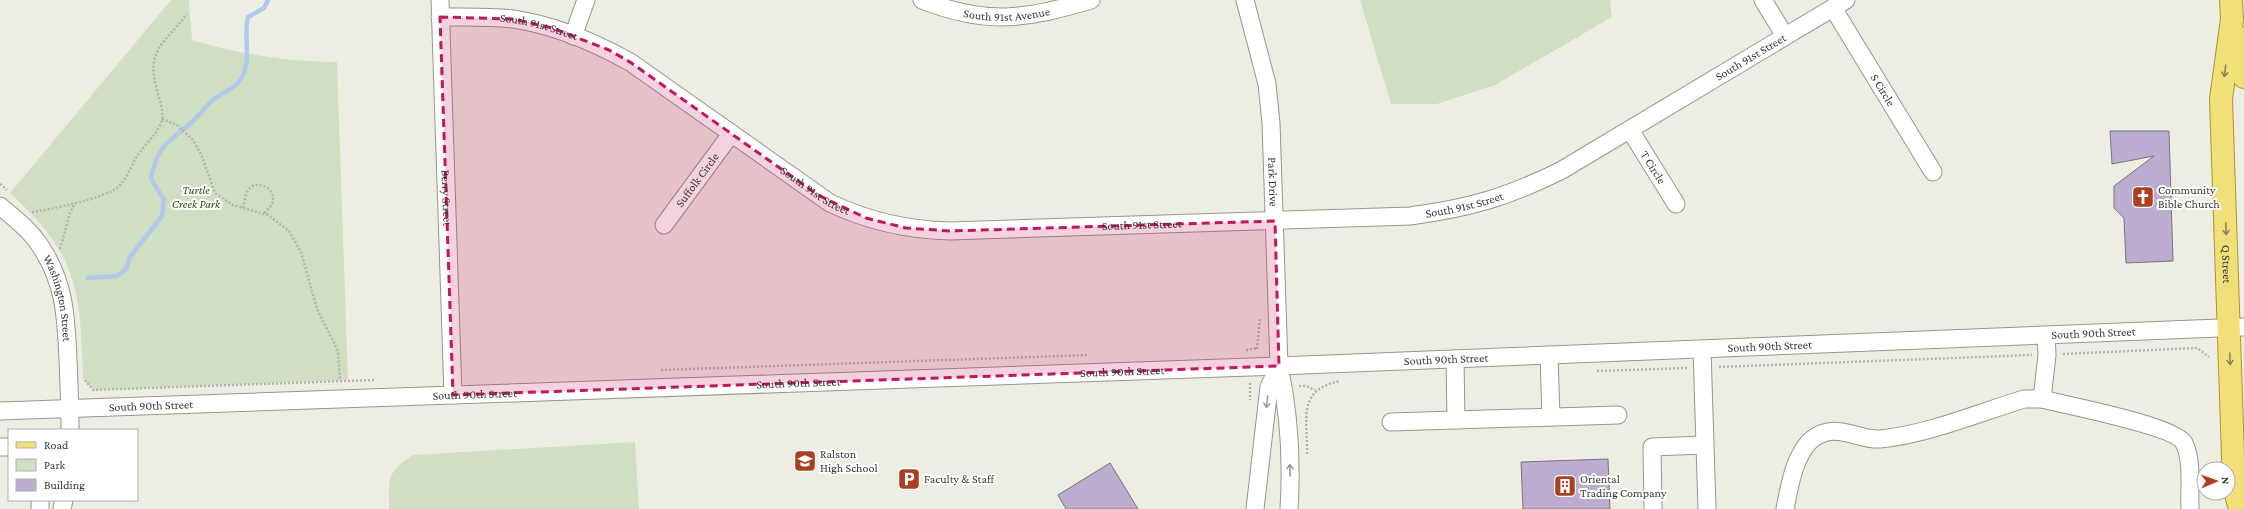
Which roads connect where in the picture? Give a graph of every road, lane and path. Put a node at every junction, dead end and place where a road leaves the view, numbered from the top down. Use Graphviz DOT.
graph roads {
  1 [pos="440,0"];
  2 [pos="586,0"];
  3 [pos="922,0"];
  4 [pos="1091,0"];
  5 [pos="1246,0"];
  6 [pos="1763,0"];
  7 [pos="1840,4"];
  8 [pos="2236,12"];
  9 [pos="187,14"];
  10 [pos="440,17"];
  11 [pos="573,36"];
  12 [pos="1785,36"];
  13 [pos="2244,77"];
  14 [pos="162,119"];
  15 [pos="1630,130"];
  16 [pos="731,134"];
  17 [pos="1933,172"];
  18 [pos="75,202"];
  19 [pos="1676,204"];
  20 [pos="0,206"];
  21 [pos="243,208"];
  22 [pos="31,212"];
  23 [pos="264,214"];
  24 [pos="1275,221"];
  25 [pos="664,225"];
  26 [pos="60,249"];
  27 [pos="2237,328"];
  28 [pos="2046,336"];
  29 [pos="1702,349"];
  30 [pos="1549,355"];
  31 [pos="2047,355"];
  32 [pos="2209,357"];
  33 [pos="1455,359"];
  34 [pos="1279,366"];
  35 [pos="1702,368"];
  36 [pos="1595,371"];
  37 [pos="1342,381"];
  38 [pos="87,384"];
  39 [pos="454,396"];
  40 [pos="2042,399"];
  41 [pos="70,409"];
  42 [pos="0,411"];
  43 [pos="1618,414"];
  44 [pos="1551,417"];
  45 [pos="1456,420"];
  46 [pos="1391,422"];
  47 [pos="70,429"];
  48 [pos="1704,445"];
  49 [pos="1307,456"];
  50 [pos="1255,509"];
  51 [pos="1290,509"];
  52 [pos="1654,509"];
  53 [pos="1706,509"];
  54 [pos="1785,509"];
  55 [pos="2190,509"];
  56 [pos="2240,509"];
  1 -- 10 [label="street, Berry Street"];
  2 -- 11 [label="street"];
  3 -- 4 [label="street, South 91st Avenue"];
  5 -- 24 [label="street, Park Drive"];
  6 -- 12 [label="street"];
  7 -- 12 [label="street, South 91st Street"];
  7 -- 17 [label="street, S Circle"];
  8 -- 13 [label="main road, Q Street"];
  8 -- 27 [label="main road, Q Street, one-way"];
  9 -- 14 [label="path"];
  10 -- 11 [label="street, South 91st Street"];
  10 -- 39 [label="street, Berry Street"];
  11 -- 16 [label="street, South 91st Street"];
  12 -- 15 [label="street, South 91st Street"];
  14 -- 18 [label="path"];
  14 -- 21 [label="path"];
  15 -- 19 [label="street, T Circle"];
  15 -- 24 [label="street, South 91st Street"];
  16 -- 24 [label="street, South 91st Street"];
  16 -- 25 [label="street, Suffolk Circle"];
  18 -- 22 [label="path"];
  18 -- 26 [label="path"];
  20 -- 41 [label="street, Washington Street"];
  21 -- 23 [label="path"];
  21 -- 23 [label="path"];
  23 -- 38 [label="path"];
  24 -- 34 [label="street, Park Drive"];
  27 -- 28 [label="street, South 90th Street"];
  27 -- 56 [label="main road, Q Street, one-way"];
  28 -- 29 [label="street, South 90th Street"];
  28 -- 31 [label="street"];
  29 -- 30 [label="street, South 90th Street"];
  29 -- 35 [label="street"];
  30 -- 33 [label="street, South 90th Street"];
  30 -- 44 [label="street"];
  31 -- 32 [label="path"];
  31 -- 35 [label="path"];
  31 -- 40 [label="street"];
  33 -- 34 [label="street, South 90th Street"];
  33 -- 45 [label="street"];
  34 -- 39 [label="street, South 90th Street"];
  34 -- 50 [label="street, Park Drive, one-way"];
  51 -- 34 [label="street, Park Drive, one-way"];
  35 -- 36 [label="path"];
  35 -- 48 [label="street"];
  37 -- 49 [label="path"];
  39 -- 41 [label="street, South 90th Street"];
  40 -- 54 [label="street"];
  40 -- 55 [label="street"];
  41 -- 42 [label="street, South 90th Street"];
  41 -- 47 [label="street, Washington Street"];
  43 -- 44 [label="street"];
  44 -- 45 [label="street"];
  45 -- 46 [label="street"];
  48 -- 52 [label="street"];
  48 -- 53 [label="street"];
}
